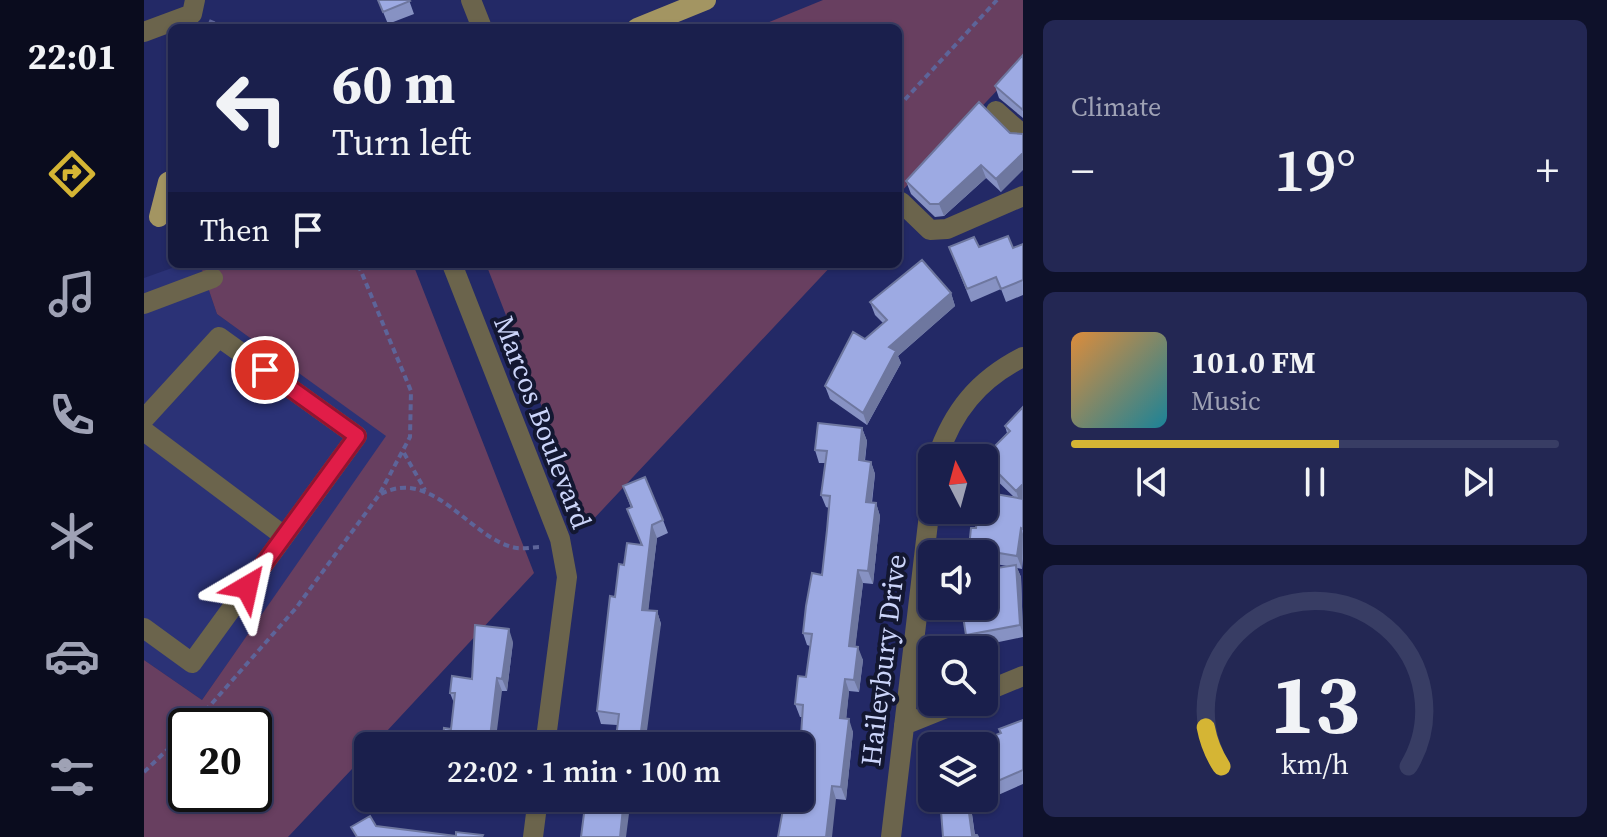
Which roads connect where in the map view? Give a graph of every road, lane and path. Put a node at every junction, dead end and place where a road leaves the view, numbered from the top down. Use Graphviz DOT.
graph roads {
  1 [pos="195,0"];
  2 [pos="471,0"];
  3 [pos="706,0"];
  4 [pos="997,0"];
  5 [pos="480,24"];
  6 [pos="647,24"];
  7 [pos="144,32"];
  8 [pos="902,103"];
  9 [pos="996,111"];
  10 [pos="1023,135"];
  11 [pos="168,182"];
  12 [pos="1023,196"];
  13 [pos="902,203"];
  14 [pos="158,221"];
  15 [pos="360,268"];
  16 [pos="454,268"];
  17 [pos="213,278"];
  18 [pos="144,304"];
  19 [pos="1023,357"];
  20 [pos="144,419"];
  21 [pos="144,431"];
  22 [pos="942,444"];
  23 [pos="404,453"];
  24 [pos="427,492"];
  25 [pos="379,495"];
  26 [pos="928,524"];
  27 [pos="284,536"];
  28 [pos="561,546"];
  29 [pos="144,628"];
  30 [pos="1023,676"];
  31 [pos="998,686"];
  32 [pos="208,708"];
  33 [pos="926,716"];
  34 [pos="904,725"];
  35 [pos="547,732"];
  36 [pos="168,749"];
  37 [pos="144,772"];
  38 [pos="536,812"];
  39 [pos="533,837"];
  40 [pos="891,837"];
  1 -- 7 [label="street"];
  2 -- 5 [label="street"];
  3 -- 6 [label="main road"];
  4 -- 8 [label="path"];
  9 -- 10 [label="street"];
  11 -- 14 [label="main road"];
  12 -- 13 [label="street"];
  15 -- 23 [label="path"];
  16 -- 28 [label="street, Marcos Boulevard"];
  17 -- 18 [label="street"];
  19 -- 22 [label="street"];
  20 -- 27 [label="street"];
  21 -- 27 [label="street"];
  23 -- 24 [label="path"];
  23 -- 25 [label="path"];
  24 -- 25 [label="path"];
  24 -- 28 [label="path"];
  25 -- 32 [label="path"];
  26 -- 34 [label="street, Haileybury Drive"];
  27 -- 29 [label="street"];
  28 -- 35 [label="street, Marcos Boulevard"];
  30 -- 31 [label="street"];
  33 -- 34 [label="street"];
  34 -- 40 [label="street, Haileybury Drive"];
  36 -- 37 [label="path"];
  38 -- 39 [label="street"];
}
